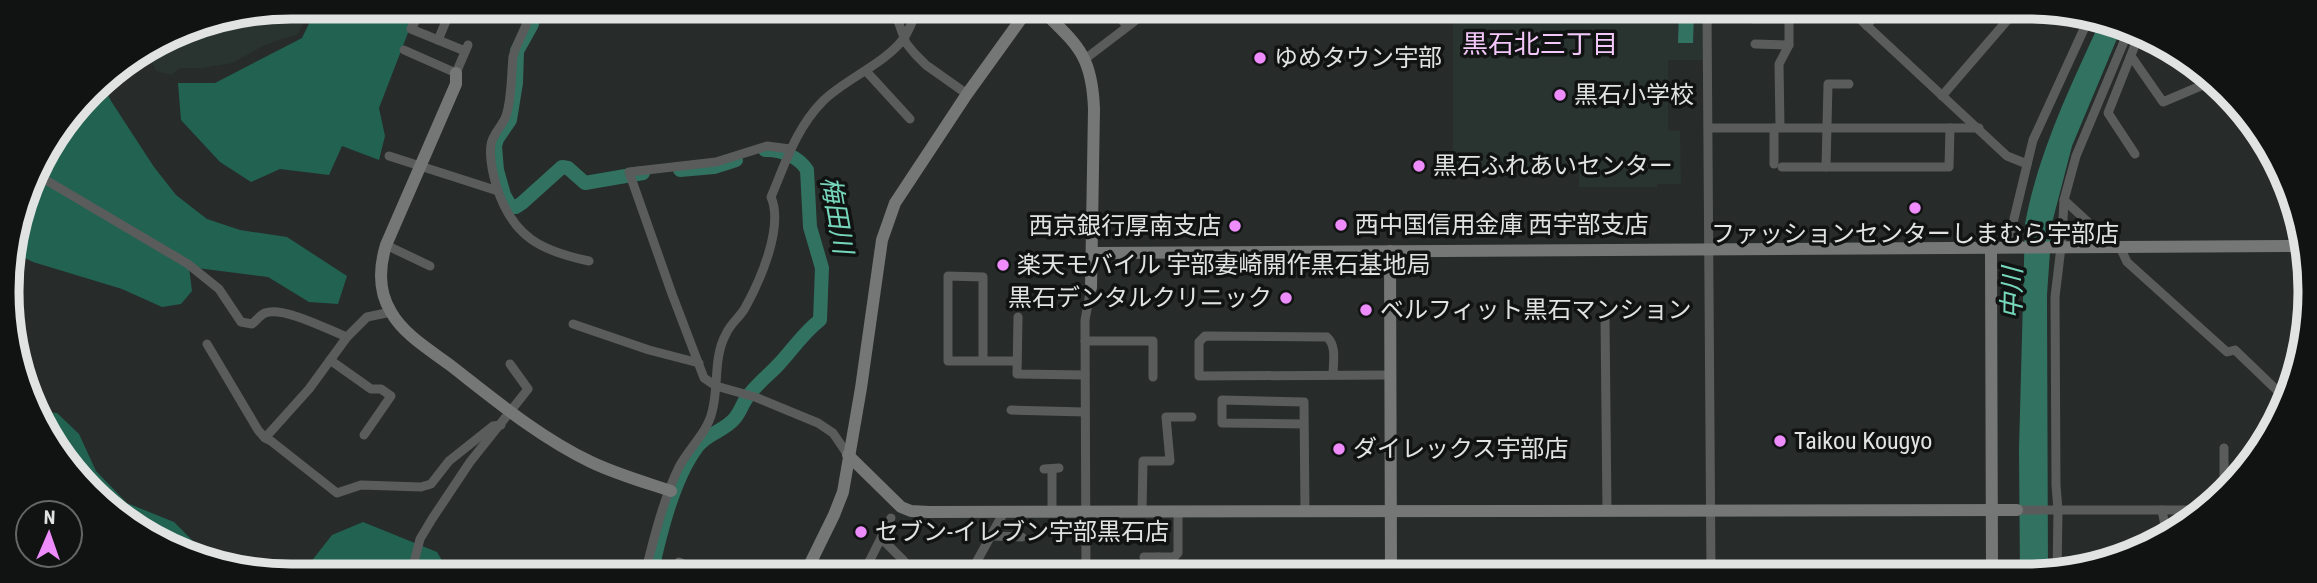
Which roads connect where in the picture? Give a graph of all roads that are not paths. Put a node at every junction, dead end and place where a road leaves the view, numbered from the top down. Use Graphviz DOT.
graph roads {
  1 [pos="416,19"];
  2 [pos="447,19"];
  3 [pos="530,19"];
  4 [pos="896,19"];
  5 [pos="913,19"];
  6 [pos="1021,19"];
  7 [pos="1051,19"];
  8 [pos="1123,19"];
  9 [pos="1137,19"];
  10 [pos="1707,19"];
  11 [pos="1789,19"];
  12 [pos="1860,19"];
  13 [pos="1872,19"];
  14 [pos="2006,19"];
  15 [pos="1127,26"];
  16 [pos="1867,26"];
  17 [pos="2085,26"];
  18 [pos="904,37"];
  19 [pos="2125,38"];
  20 [pos="438,40"];
  21 [pos="2136,43"];
  22 [pos="1755,44"];
  23 [pos="1789,45"];
  24 [pos="404,50"];
  25 [pos="2131,57"];
  26 [pos="1085,59"];
  27 [pos="866,71"];
  28 [pos="456,74"];
  29 [pos="1849,84"];
  30 [pos="2203,85"];
  31 [pos="967,94"];
  32 [pos="1942,96"];
  33 [pos="910,119"];
  34 [pos="1777,127"];
  35 [pos="1710,128"];
  36 [pos="1827,128"];
  37 [pos="1950,128"];
  38 [pos="1979,128"];
  39 [pos="788,153"];
  40 [pos="2136,154"];
  41 [pos="388,156"];
  42 [pos="2027,164"];
  43 [pos="420,166"];
  44 [pos="1826,167"];
  45 [pos="44,179"];
  46 [pos="498,191"];
  47 [pos="2064,200"];
  48 [pos="386,245"];
  49 [pos="2294,246"];
  50 [pos="2104,247"];
  51 [pos="2120,247"];
  52 [pos="1710,248"];
  53 [pos="2013,248"];
  54 [pos="2057,248"];
  55 [pos="1991,249"];
  56 [pos="1390,251"];
  57 [pos="1093,253"];
  58 [pos="589,261"];
  59 [pos="430,266"];
  60 [pos="1091,288"];
  61 [pos="391,312"];
  62 [pos="1018,317"];
  63 [pos="1605,318"];
  64 [pos="573,324"];
  65 [pos="347,337"];
  66 [pos="1085,341"];
  67 [pos="207,344"];
  68 [pos="330,360"];
  69 [pos="983,361"];
  70 [pos="1017,361"];
  71 [pos="699,363"];
  72 [pos="510,364"];
  73 [pos="1085,375"];
  74 [pos="1333,375"];
  75 [pos="1390,375"];
  76 [pos="1153,377"];
  77 [pos="716,386"];
  78 [pos="2278,392"];
  79 [pos="1011,410"];
  80 [pos="509,411"];
  81 [pos="1085,411"];
  82 [pos="1192,417"];
  83 [pos="1304,424"];
  84 [pos="501,425"];
  85 [pos="364,435"];
  86 [pos="265,438"];
  87 [pos="2224,448"];
  88 [pos="848,455"];
  89 [pos="1052,468"];
  90 [pos="2226,475"];
  91 [pos="670,491"];
  92 [pos="2017,510"];
  93 [pos="2059,510"];
  94 [pos="2162,510"];
  95 [pos="2187,510"];
  96 [pos="1086,511"];
  97 [pos="1142,511"];
  98 [pos="1305,511"];
  99 [pos="1607,511"];
  100 [pos="1711,511"];
  101 [pos="1992,511"];
  102 [pos="1004,512"];
  103 [pos="1052,512"];
  104 [pos="1178,512"];
  105 [pos="1391,512"];
  106 [pos="891,517"];
  107 [pos="2164,526"];
  108 [pos="991,536"];
  109 [pos="1022,537"];
  110 [pos="881,538"];
  111 [pos="1144,556"];
  112 [pos="1158,557"];
  113 [pos="2057,561"];
  114 [pos="679,562"];
  115 [pos="413,564"];
  116 [pos="648,564"];
  117 [pos="684,564"];
  118 [pos="809,564"];
  119 [pos="868,564"];
  120 [pos="906,564"];
  121 [pos="978,564"];
  122 [pos="1086,564"];
  123 [pos="1158,564"];
  124 [pos="1391,564"];
  125 [pos="1711,564"];
  126 [pos="1992,564"];
  1 -- 20 [label="street"];
  2 -- 20 [label="street"];
  3 -- 46 [label="street"];
  4 -- 18 [label="street"];
  5 -- 18 [label="street"];
  6 -- 31 [label="street"];
  7 -- 26 [label="street"];
  8 -- 15 [label="street"];
  9 -- 15 [label="street"];
  10 -- 35 [label="street"];
  11 -- 23 [label="street"];
  12 -- 16 [label="street"];
  13 -- 16 [label="street"];
  14 -- 32 [label="street"];
  15 -- 26 [label="street"];
  16 -- 32 [label="street"];
  17 -- 42 [label="street"];
  18 -- 27 [label="street"];
  18 -- 31 [label="street"];
  19 -- 47 [label="street"];
  20 -- 28 [label="street"];
  21 -- 25 [label="street"];
  22 -- 23 [label="street"];
  23 -- 34 [label="street"];
  24 -- 28 [label="street"];
  25 -- 30 [label="street"];
  25 -- 40 [label="street"];
  26 -- 57 [label="street"];
  27 -- 33 [label="street"];
  27 -- 39 [label="street"];
  28 -- 43 [label="street"];
  29 -- 36 [label="street"];
  31 -- 88 [label="street"];
  32 -- 38 [label="street"];
  34 -- 35 [label="street"];
  34 -- 36 [label="street"];
  34 -- 44 [label="street"];
  35 -- 52 [label="street"];
  36 -- 37 [label="street"];
  36 -- 44 [label="street"];
  37 -- 38 [label="street"];
  37 -- 44 [label="street"];
  38 -- 42 [label="street"];
  39 -- 71 [label="street"];
  39 -- 77 [label="street"];
  41 -- 43 [label="street"];
  42 -- 53 [label="street"];
  43 -- 46 [label="street"];
  43 -- 48 [label="street"];
  45 -- 65 [label="street"];
  46 -- 58 [label="street"];
  47 -- 50 [label="street"];
  47 -- 54 [label="street"];
  48 -- 59 [label="street"];
  48 -- 61 [label="street"];
  49 -- 51 [label="street"];
  50 -- 51 [label="street"];
  50 -- 54 [label="street"];
  51 -- 78 [label="street"];
  52 -- 55 [label="street"];
  52 -- 56 [label="street"];
  52 -- 100 [label="street"];
  53 -- 54 [label="street"];
  53 -- 55 [label="street"];
  54 -- 93 [label="street"];
  55 -- 101 [label="street"];
  56 -- 57 [label="street"];
  56 -- 75 [label="street"];
  57 -- 60 [label="street"];
  60 -- 66 [label="street"];
  61 -- 65 [label="street"];
  61 -- 80 [label="street"];
  62 -- 70 [label="street"];
  63 -- 99 [label="street"];
  64 -- 71 [label="street"];
  65 -- 68 [label="street"];
  66 -- 73 [label="street"];
  66 -- 76 [label="street"];
  67 -- 86 [label="street"];
  68 -- 85 [label="street"];
  68 -- 86 [label="street"];
  69 -- 69 [label="street"];
  69 -- 70 [label="street"];
  70 -- 73 [label="street"];
  71 -- 77 [label="street"];
  72 -- 80 [label="street"];
  73 -- 81 [label="street"];
  74 -- 74 [label="street"];
  74 -- 75 [label="street"];
  75 -- 105 [label="street"];
  77 -- 88 [label="street"];
  77 -- 91 [label="street"];
  79 -- 81 [label="street"];
  80 -- 84 [label="street"];
  80 -- 91 [label="street"];
  81 -- 96 [label="street"];
  82 -- 97 [label="street"];
  83 -- 83 [label="street"];
  83 -- 98 [label="street"];
  84 -- 86 [label="street"];
  84 -- 115 [label="street"];
  87 -- 90 [label="street"];
  88 -- 102 [label="street"];
  88 -- 118 [label="street"];
  89 -- 103 [label="street"];
  91 -- 116 [label="street"];
  92 -- 93 [label="street"];
  92 -- 101 [label="street"];
  93 -- 94 [label="street"];
  93 -- 113 [label="street"];
  94 -- 95 [label="street"];
  94 -- 107 [label="street"];
  96 -- 97 [label="street"];
  96 -- 103 [label="street"];
  96 -- 122 [label="street"];
  97 -- 104 [label="street"];
  98 -- 104 [label="street"];
  98 -- 105 [label="street"];
  99 -- 100 [label="street"];
  99 -- 105 [label="street"];
  100 -- 101 [label="street"];
  100 -- 125 [label="street"];
  101 -- 126 [label="street"];
  102 -- 103 [label="street"];
  102 -- 108 [label="street"];
  104 -- 112 [label="street"];
  105 -- 124 [label="street"];
  106 -- 110 [label="street"];
  108 -- 109 [label="street"];
  108 -- 121 [label="street"];
  110 -- 119 [label="street"];
  110 -- 120 [label="street"];
  111 -- 112 [label="street"];
  112 -- 123 [label="street"];
  114 -- 117 [label="street"];
}
